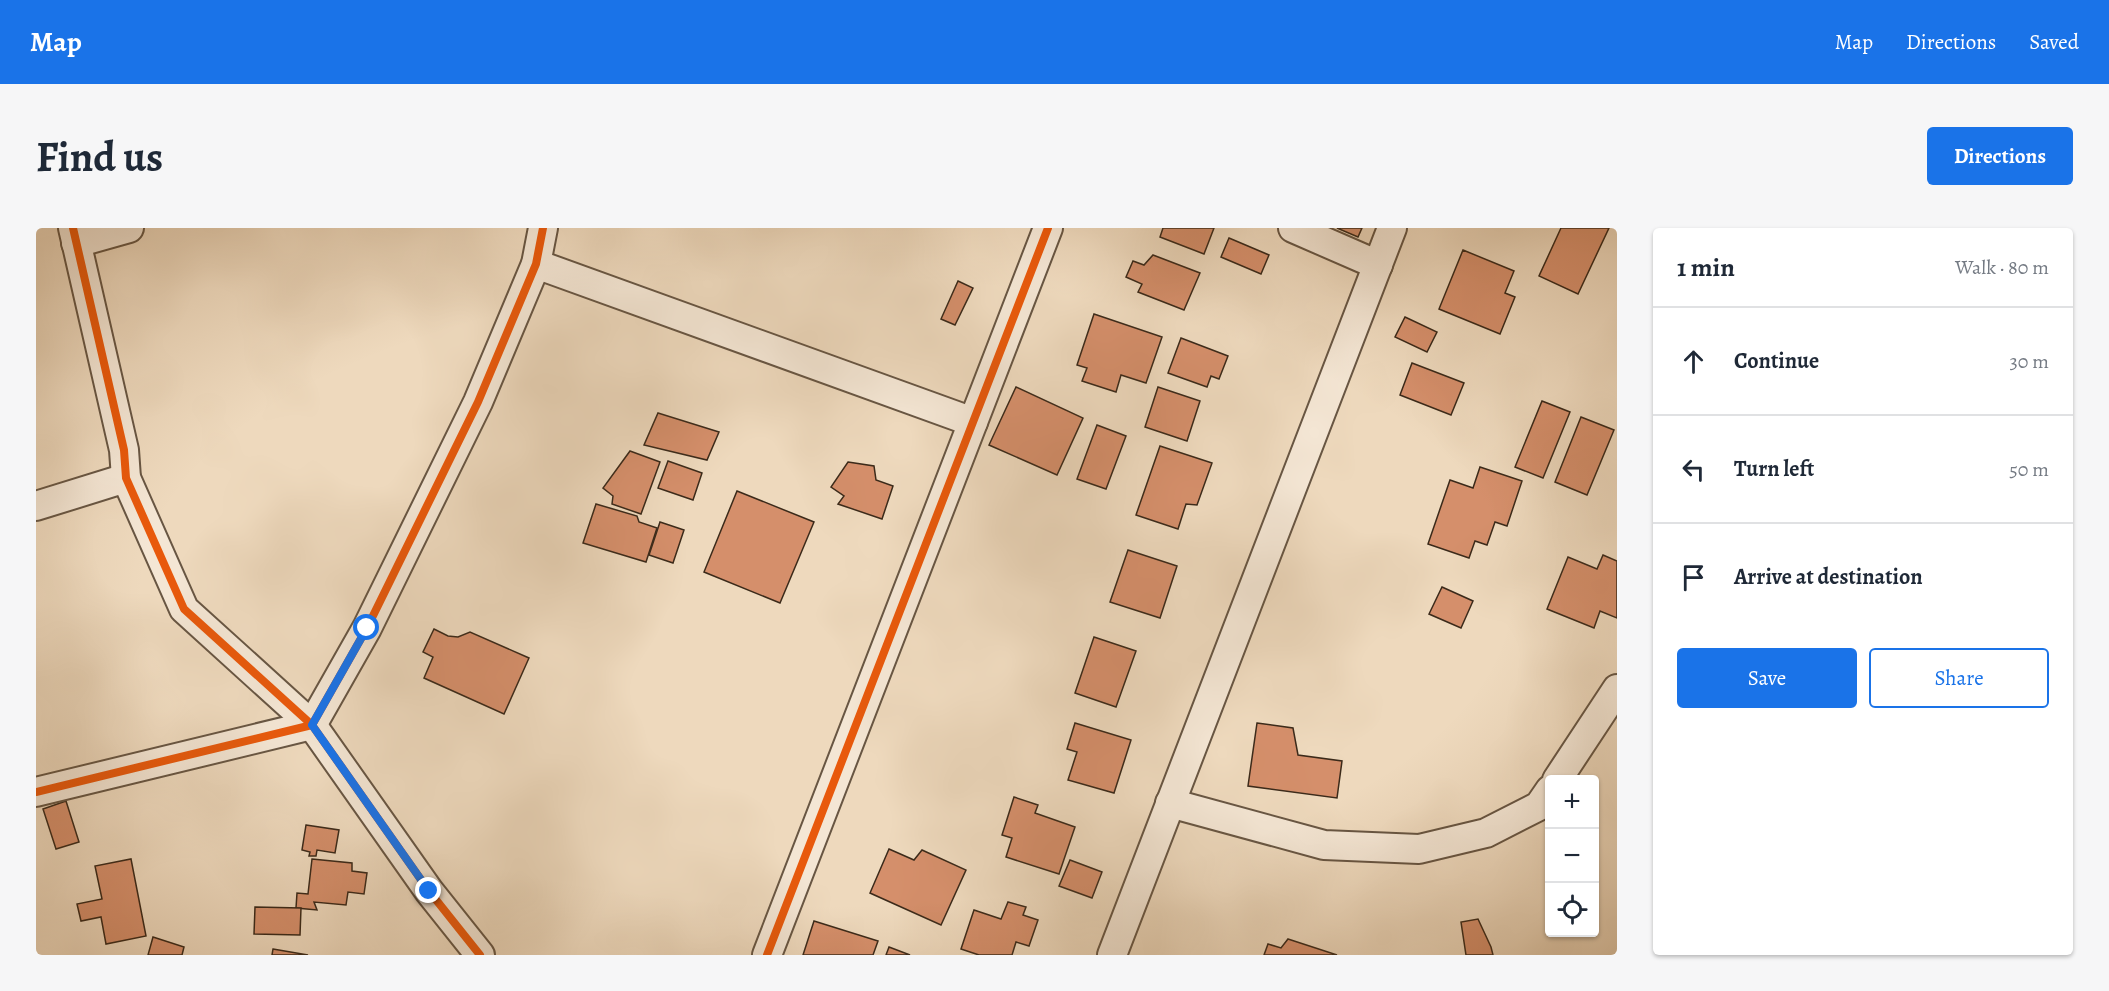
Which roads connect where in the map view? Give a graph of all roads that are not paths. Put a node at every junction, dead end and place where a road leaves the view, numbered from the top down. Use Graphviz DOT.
graph roads {
  1 [pos="129,228"];
  2 [pos="543,228"];
  3 [pos="1048,228"];
  4 [pos="1293,228"];
  5 [pos="1392,228"];
  6 [pos="74,236"];
  7 [pos="536,264"];
  8 [pos="1378,265"];
  9 [pos="973,422"];
  10 [pos="126,478"];
  11 [pos="36,506"];
  12 [pos="1617,689"];
  13 [pos="312,725"];
  14 [pos="1560,775"];
  15 [pos="36,792"];
  16 [pos="1545,797"];
  17 [pos="1170,803"];
  18 [pos="480,955"];
  19 [pos="767,955"];
  20 [pos="1112,955"];
  1 -- 6 [label="street"];
  2 -- 7 [label="street"];
  3 -- 9 [label="street"];
  4 -- 8 [label="street"];
  5 -- 8 [label="street"];
  6 -- 10 [label="street"];
  7 -- 9 [label="street"];
  7 -- 13 [label="street"];
  8 -- 17 [label="street"];
  9 -- 19 [label="street"];
  10 -- 11 [label="street"];
  10 -- 13 [label="street"];
  12 -- 14 [label="street"];
  13 -- 15 [label="street"];
  13 -- 18 [label="street"];
  16 -- 17 [label="street"];
  17 -- 20 [label="street"];
}
